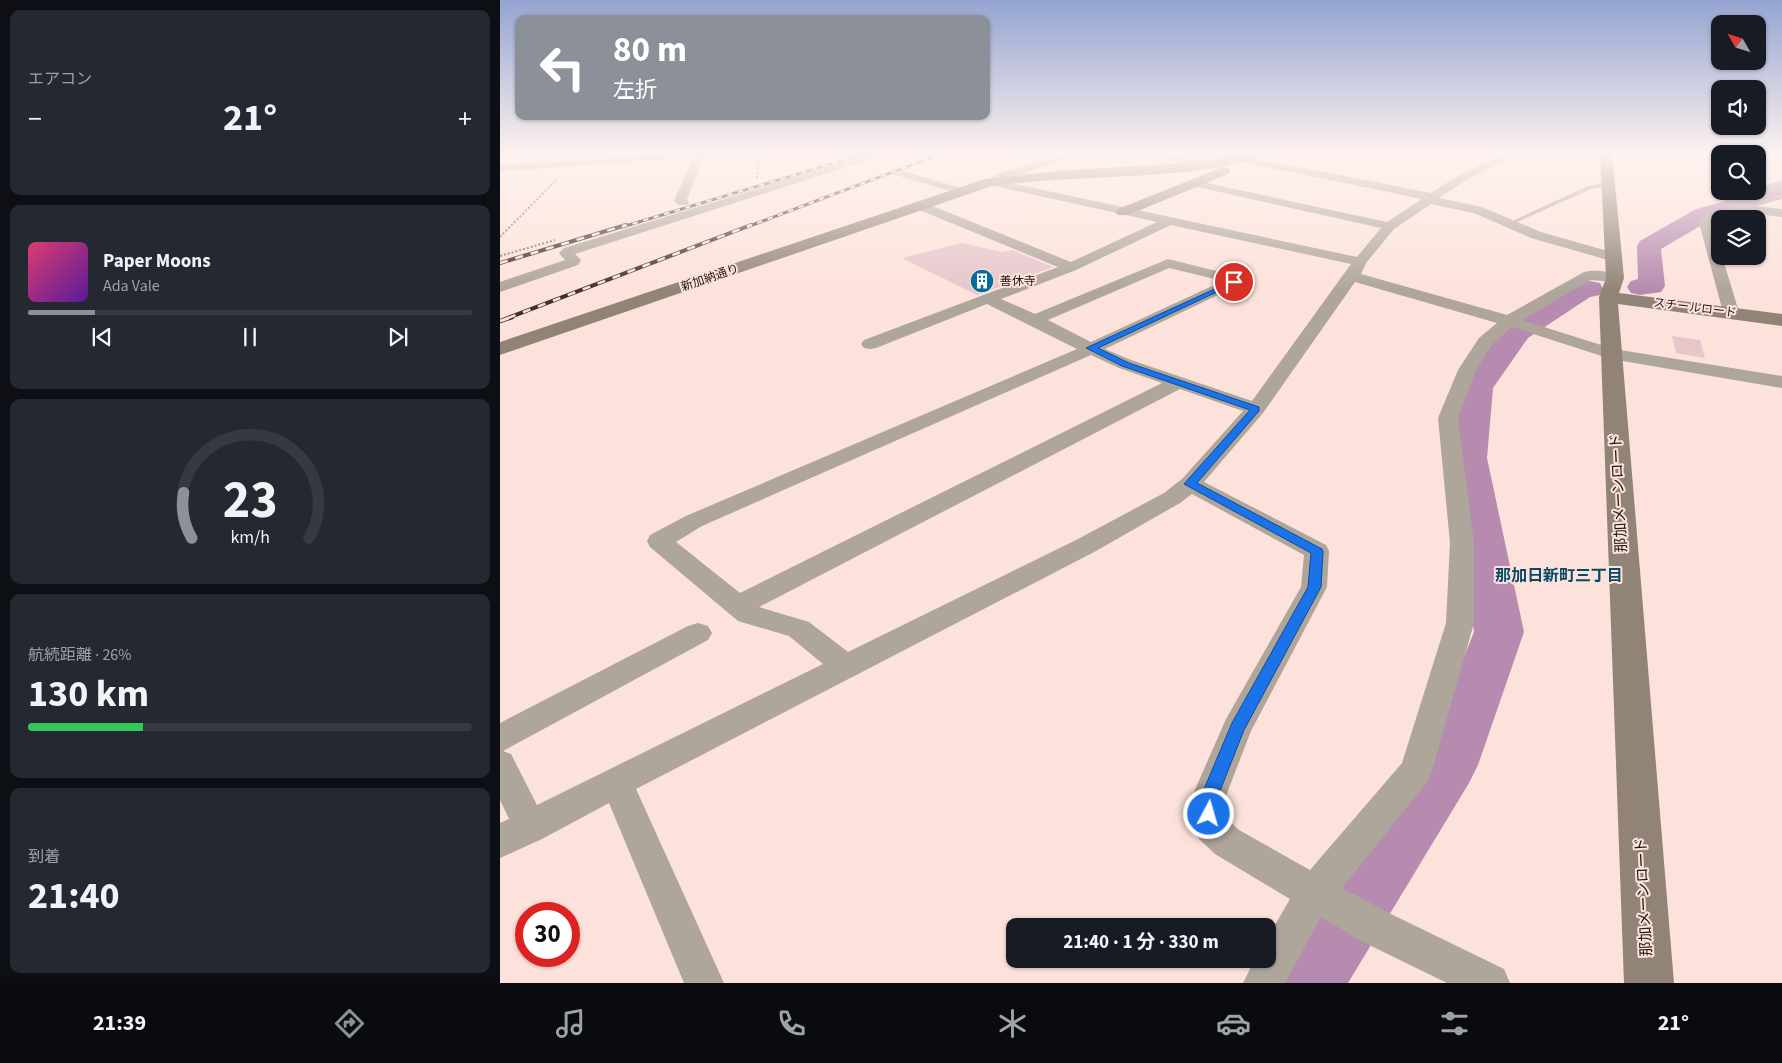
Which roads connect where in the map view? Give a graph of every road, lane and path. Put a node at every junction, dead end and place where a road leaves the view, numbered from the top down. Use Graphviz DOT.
graph roads {
  1 [pos="538,199"];
  2 [pos="681,199"];
  3 [pos="738,199"];
  4 [pos="941,199"];
  5 [pos="1065,199"];
  6 [pos="1155,199"];
  7 [pos="1265,199"];
  8 [pos="1429,199"];
  9 [pos="1433,199"];
  10 [pos="1565,199"];
  11 [pos="1609,199"];
  12 [pos="1765,199"];
  13 [pos="1741,200"];
  14 [pos="684,202"];
  15 [pos="1734,204"];
  16 [pos="921,206"];
  17 [pos="1123,212"];
  18 [pos="1782,213"];
  19 [pos="1169,221"];
  20 [pos="1511,223"];
  21 [pos="1389,226"];
  22 [pos="500,237"];
  23 [pos="1071,267"];
  24 [pos="1356,269"];
  25 [pos="1612,277"];
  26 [pos="500,287"];
  27 [pos="988,299"];
  28 [pos="1732,312"];
  29 [pos="1035,320"];
  30 [pos="1782,320"];
  31 [pos="1515,323"];
  32 [pos="870,344"];
  33 [pos="1091,348"];
  34 [pos="500,350"];
  35 [pos="1611,354"];
  36 [pos="1177,382"];
  37 [pos="1782,382"];
  38 [pos="1256,409"];
  39 [pos="1190,484"];
  40 [pos="738,606"];
  41 [pos="698,633"];
  42 [pos="846,667"];
  43 [pos="500,738"];
  44 [pos="500,764"];
  45 [pos="617,783"];
  46 [pos="530,827"];
  47 [pos="500,841"];
  48 [pos="1324,897"];
  49 [pos="704,983"];
  50 [pos="1264,983"];
  51 [pos="1490,983"];
  52 [pos="1649,983"];
  1 -- 22 [label="path"];
  2 -- 14 [label="street"];
  3 -- 26 [label="street"];
  4 -- 16 [label="street, 新加納通り"];
  5 -- 17 [label="street"];
  6 -- 17 [label="street"];
  7 -- 21 [label="street"];
  8 -- 21 [label="street"];
  9 -- 20 [label="street"];
  10 -- 20 [label="lane"];
  11 -- 25 [label="street, 那加メーンロード"];
  12 -- 15 [label="lane"];
  13 -- 15 [label="street"];
  15 -- 18 [label="street"];
  15 -- 28 [label="street"];
  16 -- 23 [label="street"];
  16 -- 34 [label="street, 新加納通り"];
  17 -- 19 [label="street"];
  19 -- 23 [label="street"];
  19 -- 24 [label="street"];
  20 -- 25 [label="street"];
  21 -- 24 [label="street"];
  23 -- 27 [label="street"];
  24 -- 31 [label="street"];
  24 -- 38 [label="street"];
  25 -- 28 [label="street, スチールロード"];
  25 -- 31 [label="street"];
  25 -- 35 [label="street, 那加メーンロード"];
  27 -- 29 [label="street"];
  27 -- 32 [label="street"];
  28 -- 30 [label="street, スチールロード"];
  29 -- 33 [label="street"];
  29 -- 33 [label="street"];
  31 -- 35 [label="street"];
  31 -- 48 [label="street"];
  33 -- 36 [label="street"];
  33 -- 40 [label="street"];
  35 -- 37 [label="street"];
  35 -- 52 [label="street, 那加メーンロード"];
  36 -- 38 [label="street"];
  36 -- 40 [label="street"];
  38 -- 39 [label="street"];
  39 -- 42 [label="street"];
  39 -- 48 [label="street"];
  40 -- 42 [label="street"];
  41 -- 43 [label="street"];
  42 -- 45 [label="street"];
  44 -- 46 [label="street"];
  45 -- 46 [label="street"];
  45 -- 49 [label="street"];
  46 -- 47 [label="street"];
  48 -- 50 [label="street"];
  48 -- 51 [label="street"];
}
